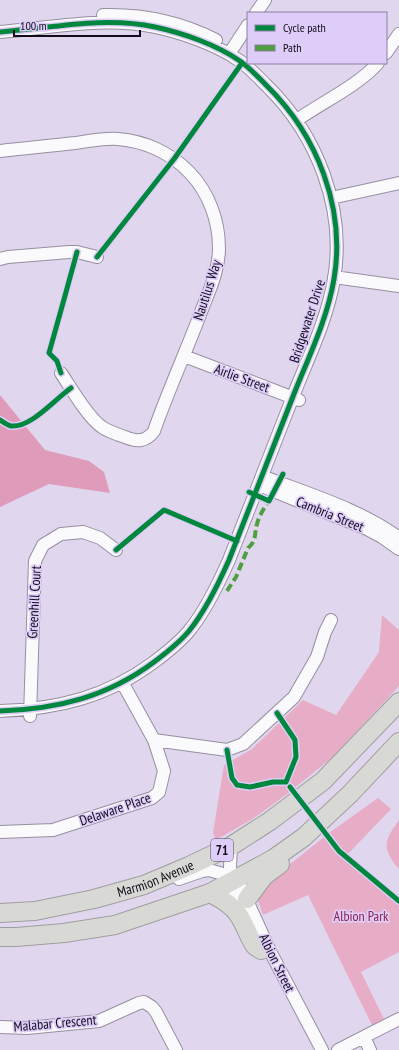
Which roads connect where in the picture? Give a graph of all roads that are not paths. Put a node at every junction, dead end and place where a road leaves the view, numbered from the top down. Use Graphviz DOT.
graph roads {
  1 [pos="265,0"];
  2 [pos="273,0"];
  3 [pos="257,12"];
  4 [pos="265,12"];
  5 [pos="0,25"];
  6 [pos="247,28"];
  7 [pos="0,32"];
  8 [pos="399,34"];
  9 [pos="247,39"];
  10 [pos="387,52"];
  11 [pos="237,54"];
  12 [pos="255,64"];
  13 [pos="377,64"];
  14 [pos="300,118"];
  15 [pos="0,151"];
  16 [pos="399,183"];
  17 [pos="334,197"];
  18 [pos="96,257"];
  19 [pos="0,259"];
  20 [pos="338,277"];
  21 [pos="399,286"];
  22 [pos="184,356"];
  23 [pos="61,373"];
  24 [pos="296,399"];
  25 [pos="264,482"];
  26 [pos="399,538"];
  27 [pos="399,549"];
  28 [pos="116,550"];
  29 [pos="331,620"];
  30 [pos="124,685"];
  31 [pos="399,702"];
  32 [pos="0,711"];
  33 [pos="30,714"];
  34 [pos="0,718"];
  35 [pos="154,740"];
  36 [pos="399,742"];
  37 [pos="0,832"];
  38 [pos="304,837"];
  39 [pos="231,846"];
  40 [pos="232,880"];
  41 [pos="144,885"];
  42 [pos="210,893"];
  43 [pos="247,900"];
  44 [pos="0,913"];
  45 [pos="0,937"];
  46 [pos="261,950"];
  47 [pos="399,1019"];
  48 [pos="0,1027"];
  49 [pos="399,1027"];
  50 [pos="367,1044"];
  51 [pos="176,1050"];
  52 [pos="313,1050"];
  53 [pos="322,1050"];
  54 [pos="338,1050"];
  55 [pos="355,1050"];
  1 -- 3 [label="street"];
  2 -- 4 [label="street"];
  5 -- 11 [label="street, Bridgewater Drive"];
  6 -- 11 [label="street"];
  7 -- 11 [label="street, Bridgewater Drive"];
  8 -- 10 [label="street"];
  9 -- 11 [label="street"];
  11 -- 14 [label="street, Bridgewater Drive"];
  12 -- 14 [label="street, Bridgewater Drive"];
  13 -- 14 [label="street"];
  14 -- 17 [label="street, Bridgewater Drive"];
  15 -- 22 [label="street, Nautilus Way"];
  16 -- 17 [label="street"];
  17 -- 20 [label="street, Bridgewater Drive"];
  18 -- 19 [label="street"];
  20 -- 21 [label="street"];
  20 -- 24 [label="street, Bridgewater Drive"];
  22 -- 23 [label="street, Nautilus Way"];
  22 -- 24 [label="street, Airlie Street"];
  24 -- 25 [label="street, Bridgewater Drive"];
  25 -- 26 [label="street, Cambria Street"];
  25 -- 27 [label="street, Cambria Street"];
  25 -- 30 [label="street, Bridgewater Drive"];
  28 -- 33 [label="street, Greenhill Court"];
  29 -- 35 [label="street"];
  30 -- 33 [label="street, Bridgewater Drive"];
  30 -- 35 [label="street, Delaware Place"];
  31 -- 39 [label="highway, Marmion Avenue / 71"];
  32 -- 33 [label="street, Bridgewater Drive"];
  33 -- 34 [label="street, Bridgewater Drive"];
  35 -- 37 [label="street, Delaware Place"];
  36 -- 38 [label="highway, 71"];
  38 -- 40 [label="highway, 71"];
  38 -- 43 [label="highway"];
  39 -- 40 [label="street, Albion Street"];
  39 -- 41 [label="highway, Marmion Avenue / 71"];
  40 -- 41 [label="street"];
  40 -- 42 [label="highway, 71"];
  40 -- 43 [label="street, Albion Street"];
  40 -- 46 [label="street, Albion Street"];
  41 -- 44 [label="highway, Marmion Avenue / 71"];
  42 -- 45 [label="highway, 71"];
  42 -- 46 [label="highway"];
  43 -- 53 [label="street, Albion Street"];
  46 -- 52 [label="street, Albion Street"];
  47 -- 50 [label="street"];
  48 -- 51 [label="street, Malabar Crescent"];
  49 -- 50 [label="street"];
  50 -- 54 [label="street"];
  50 -- 55 [label="street"];
}
